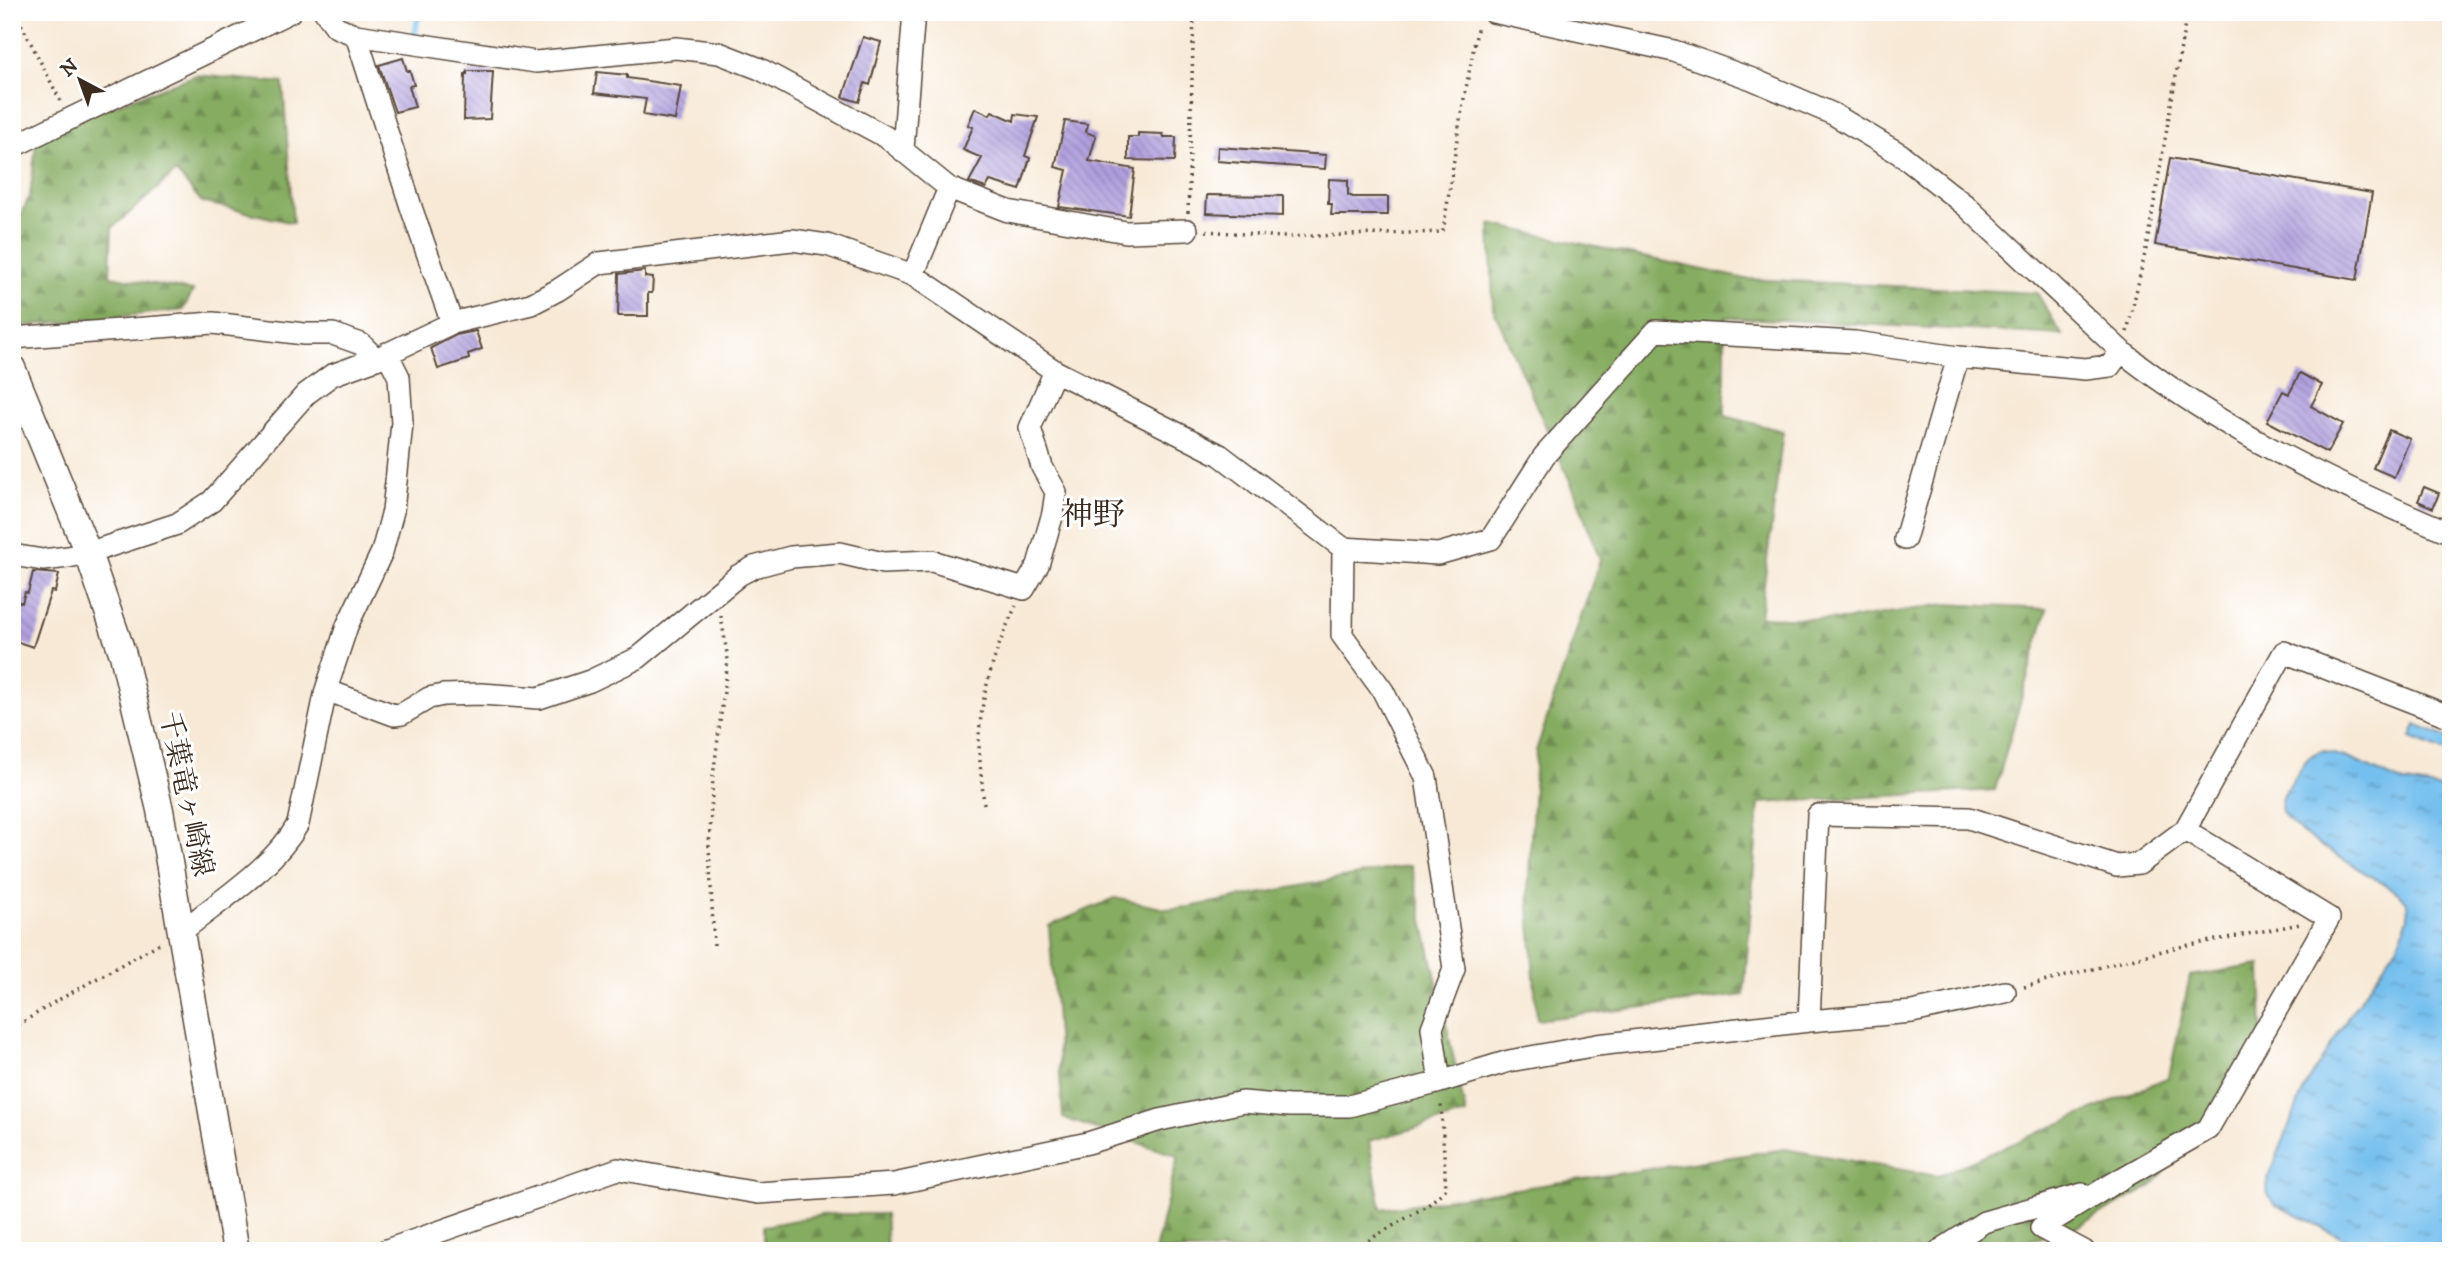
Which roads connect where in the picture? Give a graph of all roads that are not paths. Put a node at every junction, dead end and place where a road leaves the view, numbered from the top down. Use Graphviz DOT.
graph roads {
  1 [pos="289,12"];
  2 [pos="325,12"];
  3 [pos="914,12"];
  4 [pos="1493,12"];
  5 [pos="356,35"];
  6 [pos="12,147"];
  7 [pos="902,149"];
  8 [pos="949,188"];
  9 [pos="1187,230"];
  10 [pos="913,275"];
  11 [pos="452,323"];
  12 [pos="12,338"];
  13 [pos="2121,351"];
  14 [pos="382,356"];
  15 [pos="1958,356"];
  16 [pos="12,368"];
  17 [pos="1055,371"];
  18 [pos="2451,533"];
  19 [pos="1905,539"];
  20 [pos="1343,548"];
  21 [pos="88,553"];
  22 [pos="12,555"];
  23 [pos="326,690"];
  24 [pos="2451,717"];
  25 [pos="2185,830"];
  26 [pos="181,932"];
  27 [pos="2005,992"];
  28 [pos="1809,1021"];
  29 [pos="1440,1082"];
  30 [pos="2107,1187"];
  31 [pos="236,1251"];
  32 [pos="384,1251"];
  33 [pos="1940,1251"];
  34 [pos="2084,1251"];
  1 -- 6 [label="street"];
  2 -- 5 [label="street"];
  3 -- 7 [label="street"];
  4 -- 13 [label="street"];
  5 -- 7 [label="street"];
  5 -- 11 [label="street"];
  7 -- 8 [label="street"];
  8 -- 9 [label="street"];
  8 -- 10 [label="street"];
  10 -- 11 [label="street"];
  10 -- 17 [label="street"];
  11 -- 14 [label="street"];
  12 -- 14 [label="street"];
  13 -- 15 [label="street"];
  13 -- 18 [label="street"];
  14 -- 21 [label="street"];
  14 -- 23 [label="street"];
  15 -- 19 [label="street"];
  15 -- 20 [label="street"];
  16 -- 21 [label="main road, 千葉竜ヶ崎線"];
  17 -- 20 [label="street"];
  17 -- 23 [label="street"];
  20 -- 29 [label="street"];
  21 -- 22 [label="street"];
  21 -- 26 [label="main road, 千葉竜ヶ崎線"];
  23 -- 26 [label="street"];
  24 -- 25 [label="street"];
  25 -- 28 [label="street"];
  25 -- 30 [label="street"];
  26 -- 31 [label="main road, 千葉竜ヶ崎線"];
  27 -- 28 [label="street"];
  28 -- 29 [label="street"];
  29 -- 32 [label="street"];
  30 -- 33 [label="street"];
  30 -- 34 [label="street"];
}
